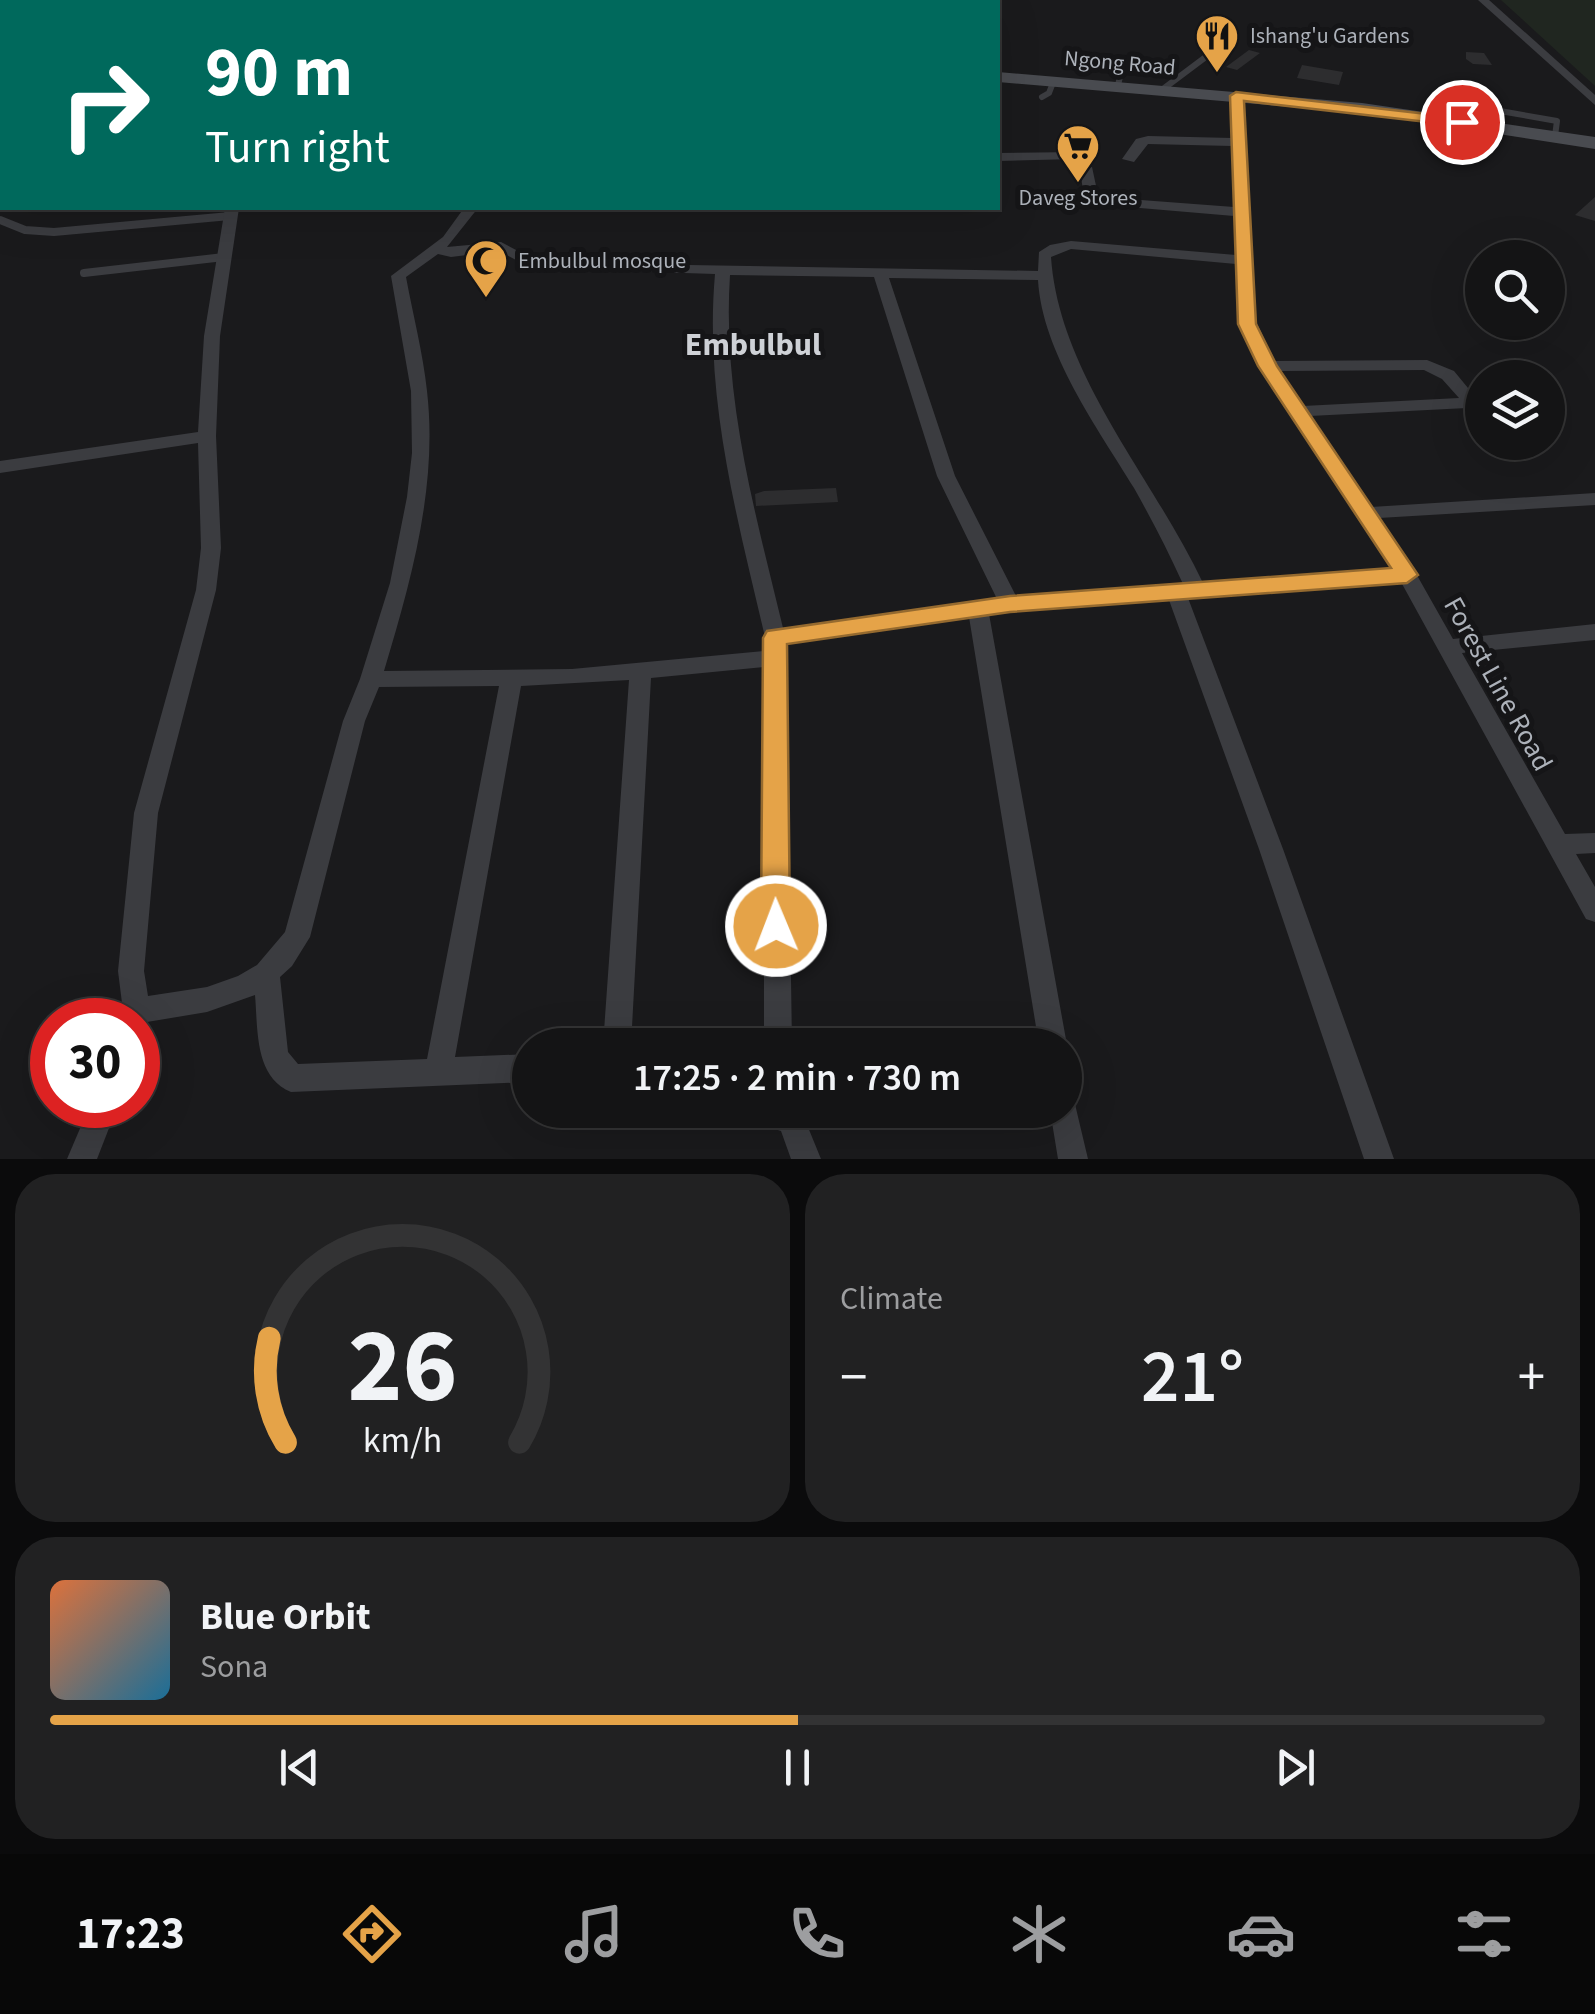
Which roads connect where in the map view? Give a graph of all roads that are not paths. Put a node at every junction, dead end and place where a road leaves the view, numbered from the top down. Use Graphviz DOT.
graph roads {
  1 [pos="1483,0"];
  2 [pos="1225,49"];
  3 [pos="1124,60"];
  4 [pos="1000,77"];
  5 [pos="1054,80"];
  6 [pos="1118,85"];
  7 [pos="1163,90"];
  8 [pos="1236,96"];
  9 [pos="1042,98"];
  10 [pos="1595,101"];
  11 [pos="1238,142"];
  12 [pos="1595,144"];
  13 [pos="1075,155"];
  14 [pos="1000,157"];
  15 [pos="1129,159"];
  16 [pos="1088,170"];
  17 [pos="470,210"];
  18 [pos="231,212"];
  19 [pos="1240,212"];
  20 [pos="0,220"];
  21 [pos="436,249"];
  22 [pos="224,257"];
  23 [pos="1242,260"];
  24 [pos="723,270"];
  25 [pos="880,272"];
  26 [pos="84,273"];
  27 [pos="1043,276"];
  28 [pos="1268,366"];
  29 [pos="1465,395"];
  30 [pos="1465,409"];
  31 [pos="1298,411"];
  32 [pos="207,436"];
  33 [pos="0,467"];
  34 [pos="1595,498"];
  35 [pos="1367,513"];
  36 [pos="1407,575"];
  37 [pos="1186,591"];
  38 [pos="1010,604"];
  39 [pos="978,608"];
  40 [pos="1595,632"];
  41 [pos="1448,647"];
  42 [pos="776,648"];
  43 [pos="640,673"];
  44 [pos="371,678"];
  45 [pos="511,679"];
  46 [pos="1595,843"];
  47 [pos="1557,846"];
  48 [pos="1595,911"];
  49 [pos="267,976"];
  50 [pos="134,998"];
  51 [pos="160,1009"];
  52 [pos="617,1028"];
  53 [pos="778,1028"];
  54 [pos="1050,1028"];
  55 [pos="512,1069"];
  56 [pos="438,1074"];
  57 [pos="95,1128"];
  58 [pos="793,1128"];
  59 [pos="1067,1128"];
  60 [pos="82,1159"];
  61 [pos="806,1159"];
  62 [pos="1072,1159"];
  63 [pos="1378,1159"];
  1 -- 10 [label="street"];
  2 -- 7 [label="lane"];
  3 -- 6 [label="lane"];
  4 -- 5 [label="main road, Ngong Road"];
  5 -- 6 [label="main road, Ngong Road"];
  5 -- 9 [label="lane"];
  6 -- 7 [label="main road, Ngong Road"];
  7 -- 8 [label="main road, Ngong Road"];
  8 -- 11 [label="street, Forest Line Road"];
  8 -- 12 [label="main road, Ngong Road"];
  11 -- 15 [label="street"];
  11 -- 19 [label="street, Forest Line Road"];
  13 -- 14 [label="street"];
  16 -- 19 [label="street"];
  17 -- 21 [label="street"];
  18 -- 20 [label="lane"];
  18 -- 22 [label="street"];
  19 -- 23 [label="street, Forest Line Road"];
  21 -- 24 [label="street"];
  21 -- 44 [label="street"];
  22 -- 26 [label="lane"];
  22 -- 32 [label="street"];
  23 -- 27 [label="street"];
  23 -- 28 [label="street, Forest Line Road"];
  24 -- 25 [label="street"];
  24 -- 42 [label="street"];
  25 -- 27 [label="street"];
  25 -- 38 [label="street"];
  27 -- 37 [label="street"];
  28 -- 29 [label="street"];
  28 -- 31 [label="street, Forest Line Road"];
  30 -- 31 [label="street"];
  31 -- 35 [label="street, Forest Line Road"];
  32 -- 33 [label="street"];
  32 -- 50 [label="street"];
  34 -- 35 [label="street"];
  35 -- 36 [label="street, Forest Line Road"];
  36 -- 37 [label="street"];
  36 -- 41 [label="street, Forest Line Road"];
  37 -- 38 [label="street"];
  37 -- 63 [label="street"];
  38 -- 39 [label="street"];
  39 -- 42 [label="street"];
  39 -- 54 [label="street"];
  40 -- 41 [label="street"];
  41 -- 47 [label="street, Forest Line Road"];
  42 -- 43 [label="street"];
  42 -- 53 [label="street"];
  43 -- 45 [label="street"];
  43 -- 52 [label="street"];
  44 -- 45 [label="street"];
  44 -- 49 [label="street"];
  45 -- 56 [label="street"];
  46 -- 47 [label="street"];
  47 -- 48 [label="street, Forest Line Road"];
  49 -- 51 [label="street"];
  49 -- 56 [label="street"];
  55 -- 56 [label="street"];
  57 -- 60 [label="street"];
  58 -- 61 [label="street"];
  59 -- 62 [label="street"];
}
